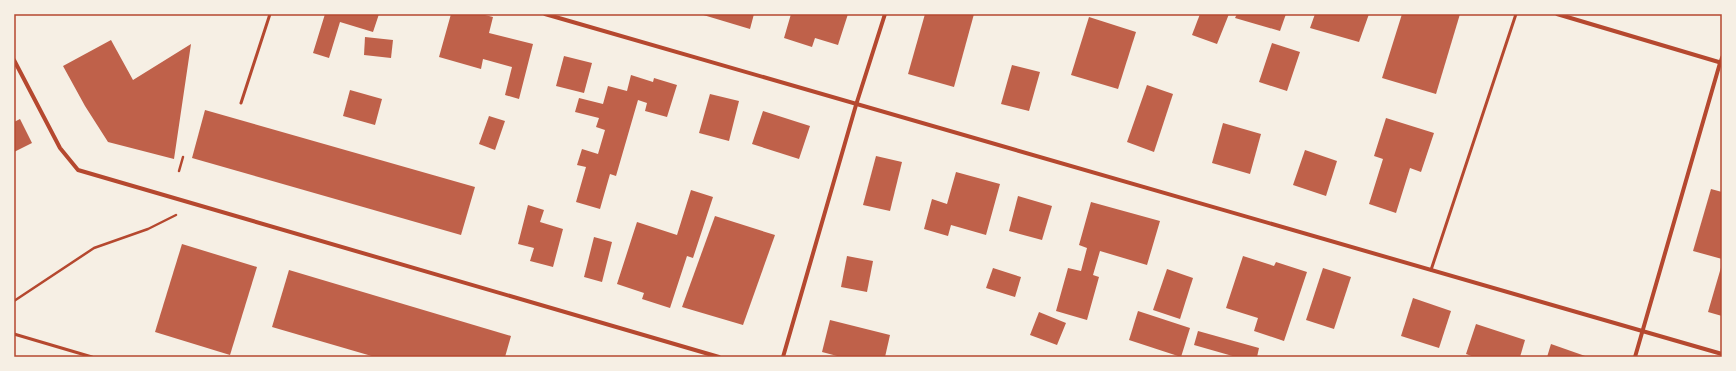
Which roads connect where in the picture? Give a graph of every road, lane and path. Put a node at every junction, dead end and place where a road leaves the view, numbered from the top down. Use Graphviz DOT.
graph roads {
  1 [pos="270,14"];
  2 [pos="545,14"];
  3 [pos="885,14"];
  4 [pos="1516,14"];
  5 [pos="1557,14"];
  6 [pos="1722,57"];
  7 [pos="14,60"];
  8 [pos="1721,63"];
  9 [pos="240,103"];
  10 [pos="856,105"];
  11 [pos="182,156"];
  12 [pos="179,171"];
  13 [pos="198,204"];
  14 [pos="1431,271"];
  15 [pos="14,302"];
  16 [pos="1642,331"];
  17 [pos="14,334"];
  18 [pos="1722,354"];
  19 [pos="92,357"];
  20 [pos="719,357"];
  21 [pos="783,357"];
  22 [pos="1635,357"];
  1 -- 9 [label="lane"];
  2 -- 10 [label="street"];
  3 -- 10 [label="street"];
  4 -- 14 [label="lane"];
  5 -- 8 [label="street"];
  6 -- 8 [label="street"];
  7 -- 13 [label="street"];
  8 -- 16 [label="street"];
  10 -- 14 [label="street"];
  10 -- 21 [label="street"];
  11 -- 12 [label="path"];
  13 -- 15 [label="path"];
  13 -- 20 [label="street"];
  14 -- 16 [label="street"];
  16 -- 18 [label="street"];
  16 -- 22 [label="street"];
  17 -- 19 [label="lane"];
}
